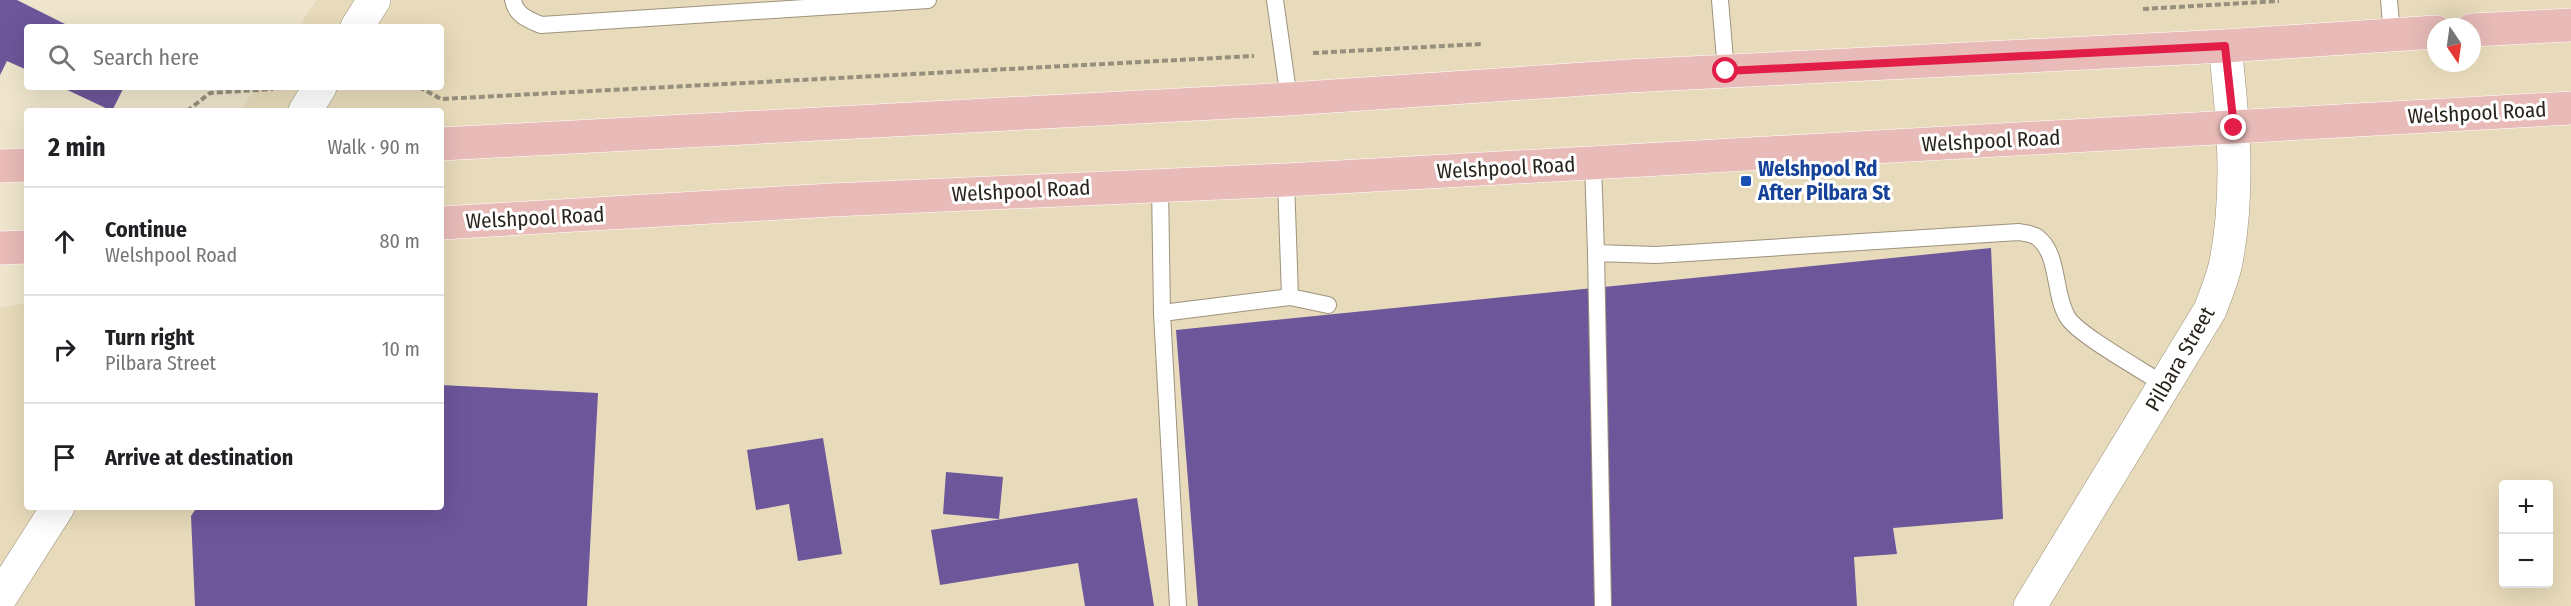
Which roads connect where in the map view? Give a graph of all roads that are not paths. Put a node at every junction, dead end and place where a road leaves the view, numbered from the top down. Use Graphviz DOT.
graph roads {
  1 [pos="374,0"];
  2 [pos="513,0"];
  3 [pos="928,0"];
  4 [pos="1275,0"];
  5 [pos="1720,0"];
  6 [pos="2389,0"];
  7 [pos="359,24"];
  8 [pos="2571,25"];
  9 [pos="2481,30"];
  10 [pos="2427,33"];
  11 [pos="2392,35"];
  12 [pos="2225,46"];
  13 [pos="1726,71"];
  14 [pos="318,90"];
  15 [pos="1289,99"];
  16 [pos="307,108"];
  17 [pos="2571,108"];
  18 [pos="2234,128"];
  19 [pos="444,144"];
  20 [pos="1593,163"];
  21 [pos="24,165"];
  22 [pos="0,166"];
  23 [pos="1286,180"];
  24 [pos="1160,185"];
  25 [pos="444,223"];
  26 [pos="24,247"];
  27 [pos="0,248"];
  28 [pos="1596,253"];
  29 [pos="1290,297"];
  30 [pos="1328,305"];
  31 [pos="1162,313"];
  32 [pos="2166,386"];
  33 [pos="56,510"];
  34 [pos="0,598"];
  35 [pos="1178,606"];
  36 [pos="1603,606"];
  37 [pos="2030,606"];
  1 -- 7 [label="main road"];
  2 -- 3 [label="lane"];
  4 -- 15 [label="lane"];
  5 -- 13 [label="lane"];
  6 -- 11 [label="lane"];
  8 -- 9 [label="main road"];
  10 -- 11 [label="main road"];
  11 -- 12 [label="main road"];
  12 -- 13 [label="main road"];
  12 -- 18 [label="main road, Pilbara Street"];
  13 -- 15 [label="main road"];
  14 -- 16 [label="main road"];
  15 -- 19 [label="main road"];
  17 -- 18 [label="main road, Welshpool Road"];
  18 -- 20 [label="main road, Welshpool Road"];
  18 -- 32 [label="main road, Pilbara Street"];
  20 -- 23 [label="main road, Welshpool Road"];
  20 -- 28 [label="lane"];
  21 -- 22 [label="main road"];
  23 -- 24 [label="main road, Welshpool Road"];
  23 -- 29 [label="lane"];
  24 -- 25 [label="main road, Welshpool Road"];
  24 -- 31 [label="lane"];
  26 -- 27 [label="main road"];
  28 -- 32 [label="lane"];
  28 -- 36 [label="lane"];
  29 -- 30 [label="lane"];
  29 -- 31 [label="lane"];
  31 -- 35 [label="lane"];
  32 -- 37 [label="main road, Pilbara Street"];
  33 -- 34 [label="main road"];
}
